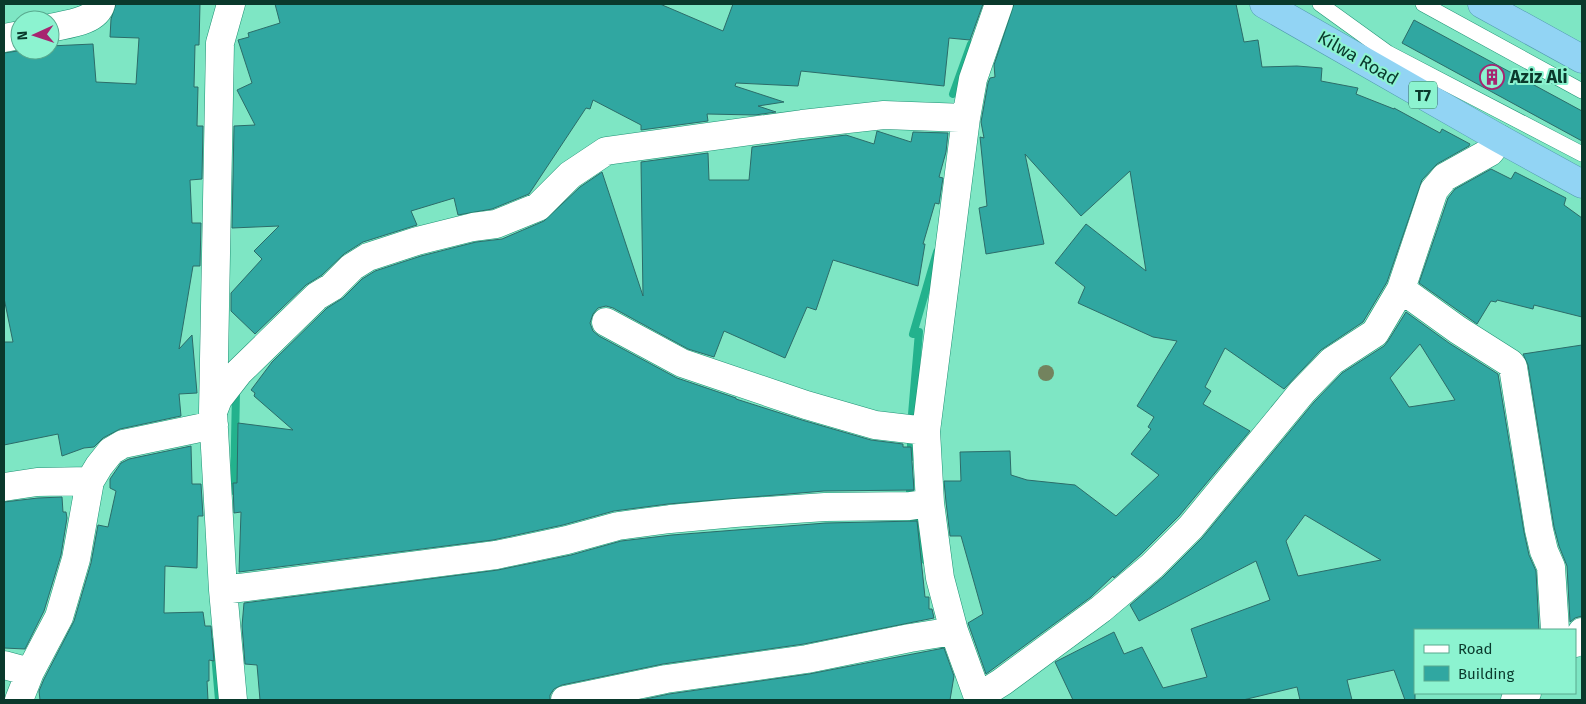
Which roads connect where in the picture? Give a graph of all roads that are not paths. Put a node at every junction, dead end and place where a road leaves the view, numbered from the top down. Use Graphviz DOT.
graph roads {
  1 [pos="101,4"];
  2 [pos="232,4"];
  3 [pos="999,4"];
  4 [pos="1264,4"];
  5 [pos="1320,4"];
  6 [pos="1423,4"];
  7 [pos="1482,4"];
  8 [pos="60,25"];
  9 [pos="1582,58"];
  10 [pos="1582,91"];
  11 [pos="966,118"];
  12 [pos="1500,140"];
  13 [pos="1582,154"];
  14 [pos="1582,184"];
  15 [pos="1401,289"];
  16 [pos="606,322"];
  17 [pos="214,418"];
  18 [pos="926,431"];
  19 [pos="90,481"];
  20 [pos="4,487"];
  21 [pos="930,503"];
  22 [pos="223,590"];
  23 [pos="1556,629"];
  24 [pos="954,631"];
  25 [pos="4,665"];
  26 [pos="30,672"];
  27 [pos="978,699"];
  28 [pos="19,700"];
  29 [pos="233,700"];
  30 [pos="565,700"];
  1 -- 8 [label="street"];
  2 -- 17 [label="street"];
  3 -- 11 [label="street"];
  4 -- 12 [label="highway, Kilwa Road / T7"];
  5 -- 13 [label="lane"];
  6 -- 10 [label="lane"];
  7 -- 9 [label="highway"];
  11 -- 17 [label="street"];
  11 -- 18 [label="street"];
  12 -- 14 [label="highway, Kilwa Road / T7"];
  12 -- 15 [label="street"];
  15 -- 23 [label="street"];
  15 -- 27 [label="street"];
  16 -- 18 [label="street"];
  17 -- 19 [label="street"];
  17 -- 22 [label="street"];
  18 -- 21 [label="street"];
  19 -- 20 [label="street"];
  19 -- 26 [label="street"];
  21 -- 22 [label="street"];
  21 -- 24 [label="street"];
  22 -- 29 [label="street"];
  24 -- 27 [label="street"];
  24 -- 30 [label="street"];
  25 -- 26 [label="street"];
  26 -- 28 [label="street"];
}
